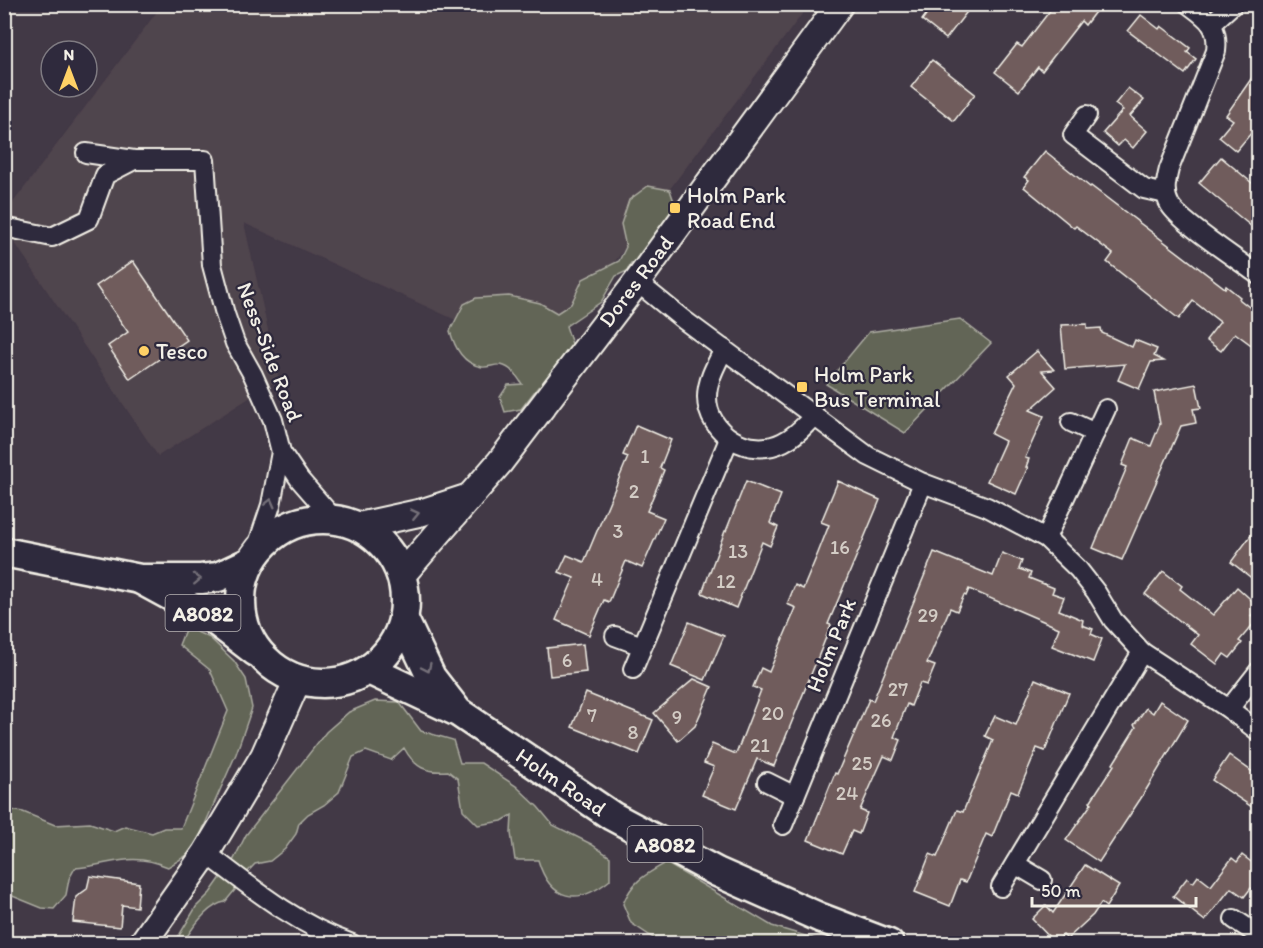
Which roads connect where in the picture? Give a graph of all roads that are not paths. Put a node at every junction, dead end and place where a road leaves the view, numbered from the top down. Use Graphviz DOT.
graph roads {
  1 [pos="840,4"];
  2 [pos="1188,4"];
  3 [pos="1233,4"];
  4 [pos="1211,24"];
  5 [pos="1087,115"];
  6 [pos="86,153"];
  7 [pos="134,160"];
  8 [pos="1166,194"];
  9 [pos="4,226"];
  10 [pos="1258,275"];
  11 [pos="637,282"];
  12 [pos="724,350"];
  13 [pos="1106,409"];
  14 [pos="815,415"];
  15 [pos="1071,422"];
  16 [pos="1095,433"];
  17 [pos="729,439"];
  18 [pos="281,452"];
  19 [pos="922,483"];
  20 [pos="470,497"];
  21 [pos="347,522"];
  22 [pos="1046,538"];
  23 [pos="4,552"];
  24 [pos="253,557"];
  25 [pos="402,575"];
  26 [pos="140,579"];
  27 [pos="404,620"];
  28 [pos="615,636"];
  29 [pos="642,646"];
  30 [pos="1142,652"];
  31 [pos="261,655"];
  32 [pos="633,669"];
  33 [pos="369,670"];
  34 [pos="1258,672"];
  35 [pos="298,679"];
  36 [pos="1229,709"];
  37 [pos="458,712"];
  38 [pos="1258,731"];
  39 [pos="767,782"];
  40 [pos="795,796"];
  41 [pos="783,825"];
  42 [pos="206,853"];
  43 [pos="1015,864"];
  44 [pos="1042,880"];
  45 [pos="1001,887"];
  46 [pos="1234,919"];
  47 [pos="1258,935"];
  48 [pos="142,944"];
  49 [pos="352,944"];
  50 [pos="889,944"];
  1 -- 11 [label="main road, Dores Road"];
  2 -- 4 [label="street"];
  3 -- 4 [label="street"];
  4 -- 8 [label="street"];
  5 -- 8 [label="street"];
  6 -- 7 [label="street, Ness-Side Road"];
  7 -- 9 [label="street, Ness-Side Road"];
  7 -- 18 [label="street, Ness-Side Road"];
  8 -- 10 [label="street"];
  11 -- 12 [label="street"];
  11 -- 20 [label="main road, Dores Road"];
  12 -- 14 [label="street"];
  12 -- 17 [label="street"];
  13 -- 16 [label="street"];
  14 -- 17 [label="street"];
  14 -- 19 [label="street"];
  15 -- 16 [label="street"];
  16 -- 22 [label="street"];
  17 -- 29 [label="street"];
  18 -- 21 [label="street, Ness-Side Road"];
  24 -- 18 [label="street, Ness-Side Road, one-way"];
  19 -- 22 [label="street"];
  19 -- 40 [label="street, Holm Park"];
  21 -- 20 [label="main road, one-way"];
  20 -- 25 [label="main road, Dores Road"];
  21 -- 24 [label="main road, A8082"];
  21 -- 25 [label="main road, A8082"];
  22 -- 30 [label="street"];
  23 -- 26 [label="main road, A8082"];
  26 -- 24 [label="main road, A8082, one-way"];
  24 -- 31 [label="main road, A8082"];
  25 -- 27 [label="main road, A8082"];
  26 -- 31 [label="main road, A8082"];
  27 -- 33 [label="main road, A8082"];
  27 -- 37 [label="main road, one-way"];
  28 -- 29 [label="street"];
  29 -- 32 [label="street"];
  30 -- 36 [label="street"];
  30 -- 43 [label="street"];
  31 -- 35 [label="main road, A8082"];
  33 -- 35 [label="main road, A8082"];
  33 -- 37 [label="main road, Holm Road / A8082"];
  34 -- 36 [label="street"];
  35 -- 42 [label="main road"];
  36 -- 38 [label="street"];
  37 -- 50 [label="main road, Holm Road / A8082"];
  39 -- 40 [label="street"];
  40 -- 41 [label="street, Holm Park"];
  42 -- 48 [label="main road"];
  42 -- 49 [label="street"];
  43 -- 44 [label="street"];
  43 -- 45 [label="street"];
  46 -- 47 [label="street"];
}
